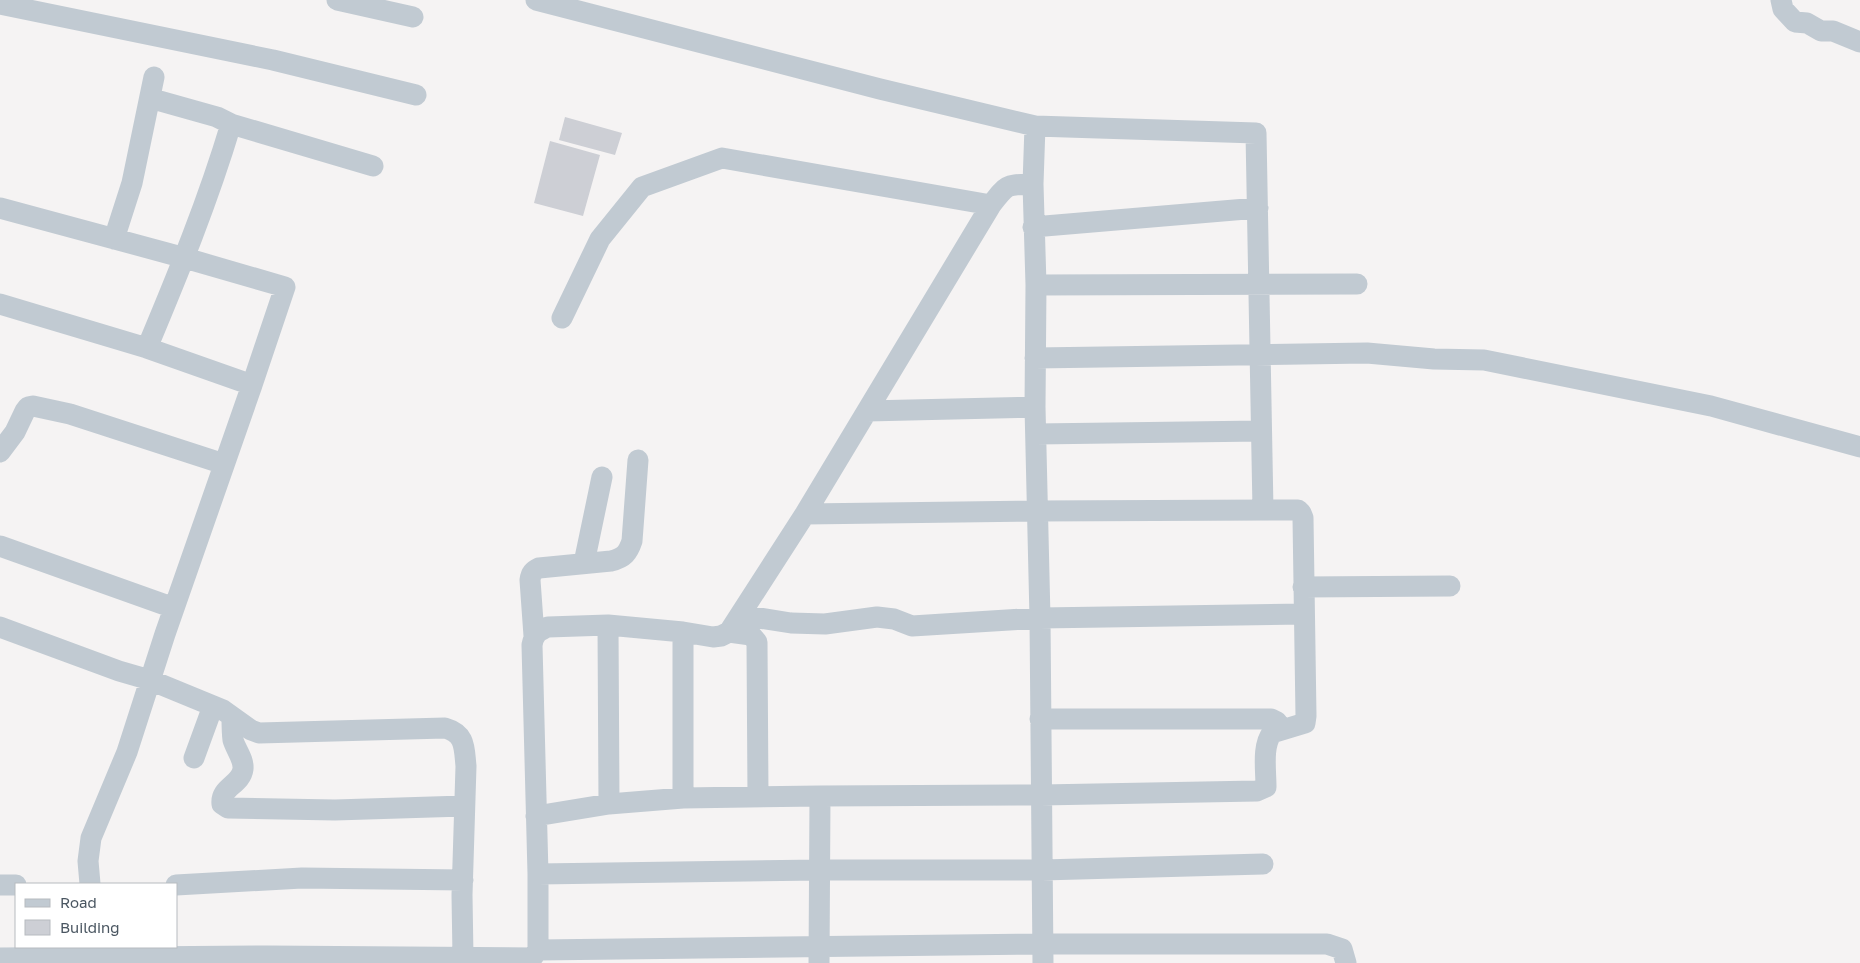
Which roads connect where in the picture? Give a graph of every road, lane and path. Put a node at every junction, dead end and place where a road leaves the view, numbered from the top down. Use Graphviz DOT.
graph roads {
  1 [pos="337,0"];
  2 [pos="536,0"];
  3 [pos="1781,0"];
  4 [pos="0,4"];
  5 [pos="413,17"];
  6 [pos="1860,42"];
  7 [pos="154,77"];
  8 [pos="416,94"];
  9 [pos="160,101"];
  10 [pos="231,124"];
  11 [pos="1035,126"];
  12 [pos="373,166"];
  13 [pos="1033,184"];
  14 [pos="992,205"];
  15 [pos="0,208"];
  16 [pos="1258,208"];
  17 [pos="1034,227"];
  18 [pos="114,239"];
  19 [pos="185,258"];
  20 [pos="1259,284"];
  21 [pos="1356,284"];
  22 [pos="1036,285"];
  23 [pos="0,304"];
  24 [pos="562,318"];
  25 [pos="147,348"];
  26 [pos="1259,356"];
  27 [pos="1035,358"];
  28 [pos="252,385"];
  29 [pos="1035,407"];
  30 [pos="867,411"];
  31 [pos="1261,431"];
  32 [pos="1036,434"];
  33 [pos="1860,447"];
  34 [pos="0,452"];
  35 [pos="638,460"];
  36 [pos="224,464"];
  37 [pos="602,477"];
  38 [pos="1263,510"];
  39 [pos="1036,511"];
  40 [pos="805,514"];
  41 [pos="0,546"];
  42 [pos="584,563"];
  43 [pos="1450,586"];
  44 [pos="1304,587"];
  45 [pos="174,608"];
  46 [pos="1304,614"];
  47 [pos="1040,618"];
  48 [pos="734,623"];
  49 [pos="608,625"];
  50 [pos="0,628"];
  51 [pos="683,632"];
  52 [pos="534,636"];
  53 [pos="150,680"];
  54 [pos="212,706"];
  55 [pos="232,717"];
  56 [pos="1040,719"];
  57 [pos="1282,729"];
  58 [pos="194,758"];
  59 [pos="1041,795"];
  60 [pos="820,796"];
  61 [pos="758,797"];
  62 [pos="683,798"];
  63 [pos="609,804"];
  64 [pos="464,806"];
  65 [pos="536,816"];
  66 [pos="1263,864"];
  67 [pos="820,870"];
  68 [pos="1042,870"];
  69 [pos="538,874"];
  70 [pos="463,880"];
  71 [pos="90,883"];
  72 [pos="0,885"];
  73 [pos="15,885"];
  74 [pos="178,885"];
  75 [pos="90,952"];
  76 [pos="1043,954"];
  77 [pos="819,955"];
  78 [pos="463,957"];
  79 [pos="535,957"];
  80 [pos="0,958"];
  81 [pos="268,959"];
  82 [pos="1346,963"];
  1 -- 5 [label="street"];
  2 -- 11 [label="street"];
  3 -- 6 [label="street"];
  4 -- 8 [label="street"];
  7 -- 18 [label="street"];
  9 -- 10 [label="street"];
  10 -- 12 [label="street"];
  10 -- 19 [label="street"];
  11 -- 13 [label="street"];
  11 -- 16 [label="street"];
  13 -- 14 [label="street"];
  13 -- 17 [label="street"];
  14 -- 24 [label="street"];
  14 -- 30 [label="street"];
  15 -- 18 [label="street"];
  16 -- 17 [label="street"];
  16 -- 20 [label="street"];
  17 -- 22 [label="street"];
  18 -- 19 [label="street"];
  19 -- 25 [label="street"];
  19 -- 28 [label="street"];
  20 -- 21 [label="street"];
  20 -- 22 [label="street"];
  20 -- 26 [label="street"];
  22 -- 27 [label="street"];
  23 -- 25 [label="street"];
  25 -- 28 [label="street"];
  26 -- 27 [label="street"];
  26 -- 31 [label="street"];
  26 -- 33 [label="street"];
  27 -- 29 [label="street"];
  28 -- 36 [label="street"];
  29 -- 30 [label="street"];
  29 -- 32 [label="street"];
  30 -- 40 [label="street"];
  31 -- 32 [label="street"];
  31 -- 38 [label="street"];
  32 -- 39 [label="street"];
  34 -- 36 [label="street"];
  35 -- 42 [label="street"];
  36 -- 45 [label="street"];
  37 -- 42 [label="street"];
  38 -- 39 [label="street"];
  38 -- 44 [label="street"];
  39 -- 40 [label="street"];
  39 -- 47 [label="street"];
  40 -- 48 [label="street"];
  41 -- 45 [label="street"];
  42 -- 52 [label="street"];
  43 -- 44 [label="street"];
  44 -- 46 [label="street"];
  45 -- 53 [label="street"];
  46 -- 47 [label="street"];
  46 -- 57 [label="street"];
  47 -- 48 [label="street"];
  47 -- 56 [label="street"];
  48 -- 51 [label="street"];
  48 -- 61 [label="street"];
  49 -- 51 [label="street"];
  49 -- 52 [label="street"];
  49 -- 63 [label="street"];
  50 -- 53 [label="street"];
  51 -- 62 [label="street"];
  52 -- 65 [label="street"];
  53 -- 54 [label="street"];
  53 -- 71 [label="street"];
  54 -- 55 [label="street"];
  54 -- 58 [label="street"];
  55 -- 64 [label="street"];
  55 -- 64 [label="street"];
  56 -- 57 [label="street"];
  56 -- 59 [label="street"];
  57 -- 59 [label="street"];
  59 -- 60 [label="street"];
  59 -- 68 [label="street"];
  60 -- 61 [label="street"];
  60 -- 67 [label="street"];
  61 -- 62 [label="street"];
  62 -- 63 [label="street"];
  63 -- 65 [label="street"];
  64 -- 70 [label="street"];
  65 -- 69 [label="street"];
  66 -- 68 [label="street"];
  67 -- 68 [label="street"];
  67 -- 69 [label="street"];
  67 -- 77 [label="street"];
  68 -- 76 [label="street"];
  69 -- 79 [label="street"];
  70 -- 74 [label="street"];
  70 -- 78 [label="street"];
  72 -- 73 [label="street"];
  75 -- 80 [label="street"];
  75 -- 81 [label="street"];
  76 -- 77 [label="street"];
  76 -- 82 [label="street"];
  77 -- 79 [label="street"];
  78 -- 79 [label="street"];
  78 -- 81 [label="street"];
}
